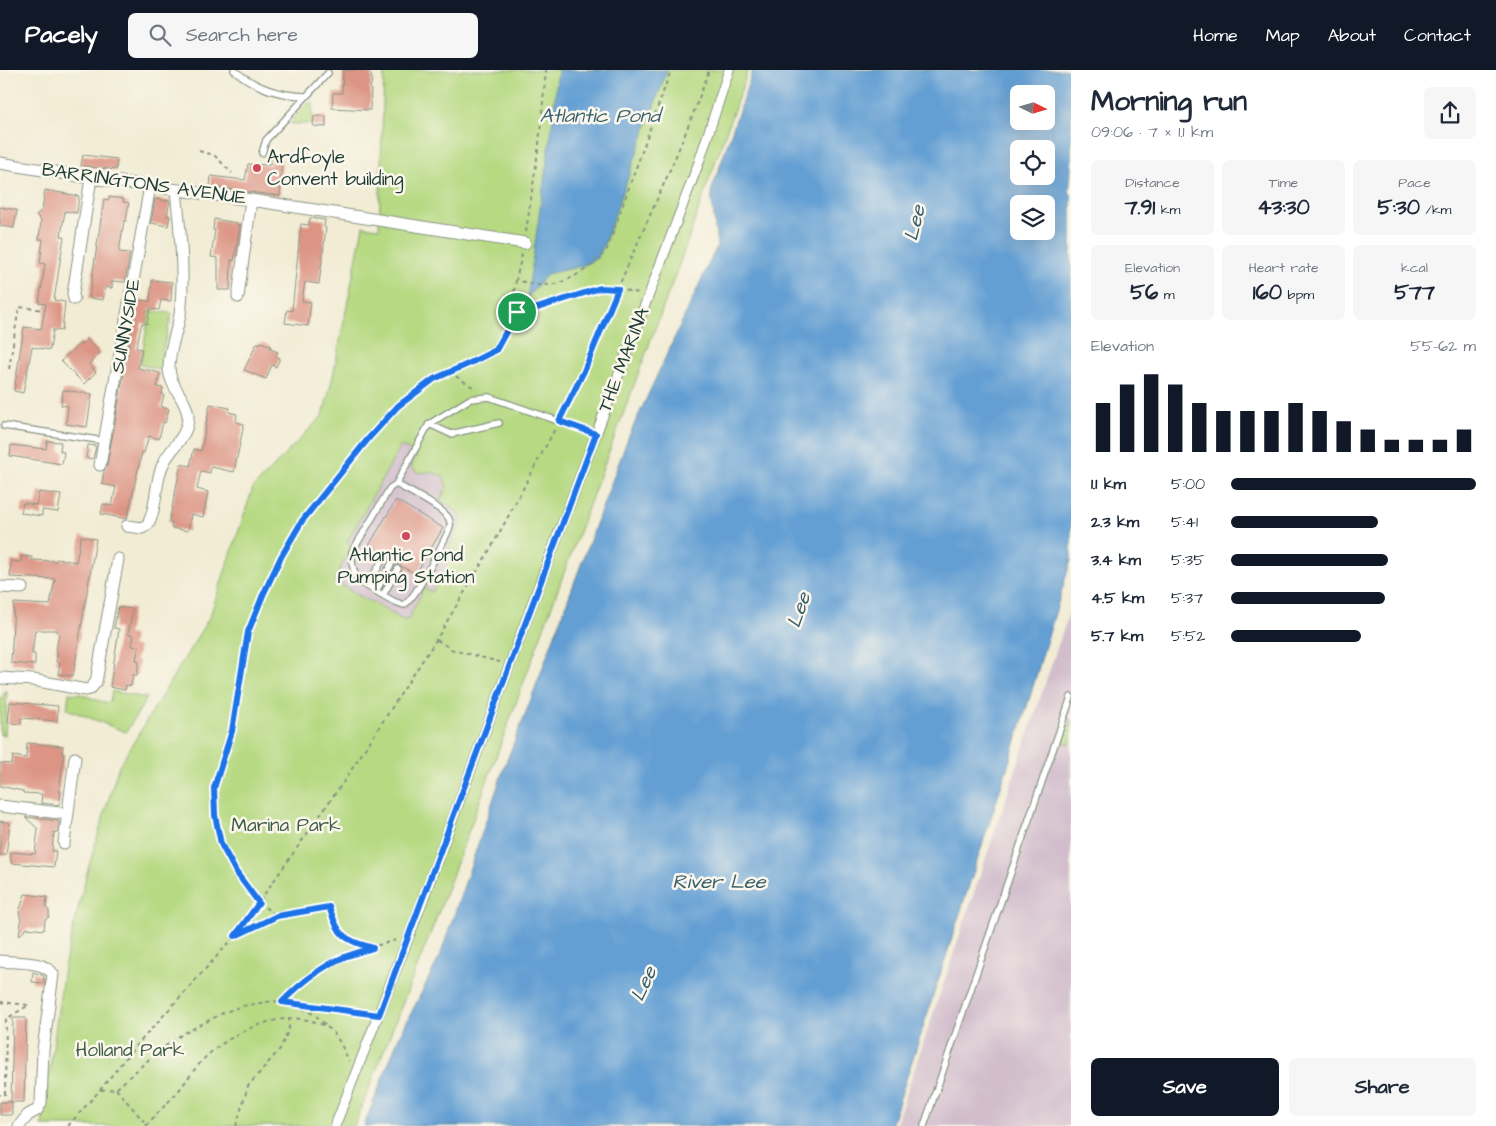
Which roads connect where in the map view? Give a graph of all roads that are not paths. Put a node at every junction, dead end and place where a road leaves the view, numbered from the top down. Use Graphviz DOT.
graph roads {
  1 [pos="234,70"];
  2 [pos="729,70"];
  3 [pos="328,73"];
  4 [pos="305,96"];
  5 [pos="262,153"];
  6 [pos="0,163"];
  7 [pos="91,178"];
  8 [pos="150,186"];
  9 [pos="176,190"];
  10 [pos="250,200"];
  11 [pos="524,243"];
  12 [pos="238,296"];
  13 [pos="74,299"];
  14 [pos="499,423"];
  15 [pos="429,424"];
  16 [pos="4,426"];
  17 [pos="596,434"];
  18 [pos="105,441"];
  19 [pos="100,465"];
  20 [pos="396,484"];
  21 [pos="127,526"];
  22 [pos="118,559"];
  23 [pos="382,560"];
  24 [pos="393,561"];
  25 [pos="398,569"];
  26 [pos="367,586"];
  27 [pos="0,587"];
  28 [pos="22,588"];
  29 [pos="376,591"];
  30 [pos="383,595"];
  31 [pos="0,678"];
  32 [pos="1071,697"];
  33 [pos="75,758"];
  34 [pos="0,806"];
  35 [pos="68,814"];
  36 [pos="64,843"];
  37 [pos="0,961"];
  38 [pos="19,1126"];
  39 [pos="336,1126"];
  40 [pos="924,1126"];
  1 -- 4 [label="lane"];
  2 -- 17 [label="street, THE MARINA"];
  3 -- 4 [label="lane"];
  4 -- 5 [label="lane"];
  6 -- 7 [label="street, BARRINGTONS AVENUE"];
  7 -- 8 [label="street, BARRINGTONS AVENUE"];
  7 -- 13 [label="street"];
  8 -- 9 [label="street, BARRINGTONS AVENUE"];
  8 -- 18 [label="street, SUNNYSIDE"];
  9 -- 10 [label="street, BARRINGTONS AVENUE"];
  9 -- 21 [label="street"];
  10 -- 11 [label="street, BARRINGTONS AVENUE"];
  10 -- 12 [label="street"];
  14 -- 15 [label="lane"];
  15 -- 17 [label="lane"];
  15 -- 20 [label="lane"];
  16 -- 18 [label="lane"];
  17 -- 39 [label="street, THE MARINA"];
  18 -- 19 [label="street, SUNNYSIDE"];
  20 -- 26 [label="lane"];
  20 -- 30 [label="lane"];
  22 -- 31 [label="street"];
  23 -- 26 [label="lane"];
  24 -- 29 [label="lane"];
  25 -- 30 [label="lane"];
  26 -- 29 [label="lane"];
  27 -- 28 [label="street"];
  29 -- 30 [label="lane"];
  32 -- 40 [label="lane"];
  33 -- 35 [label="street"];
  34 -- 35 [label="street"];
  35 -- 36 [label="street"];
  37 -- 38 [label="street"];
}
